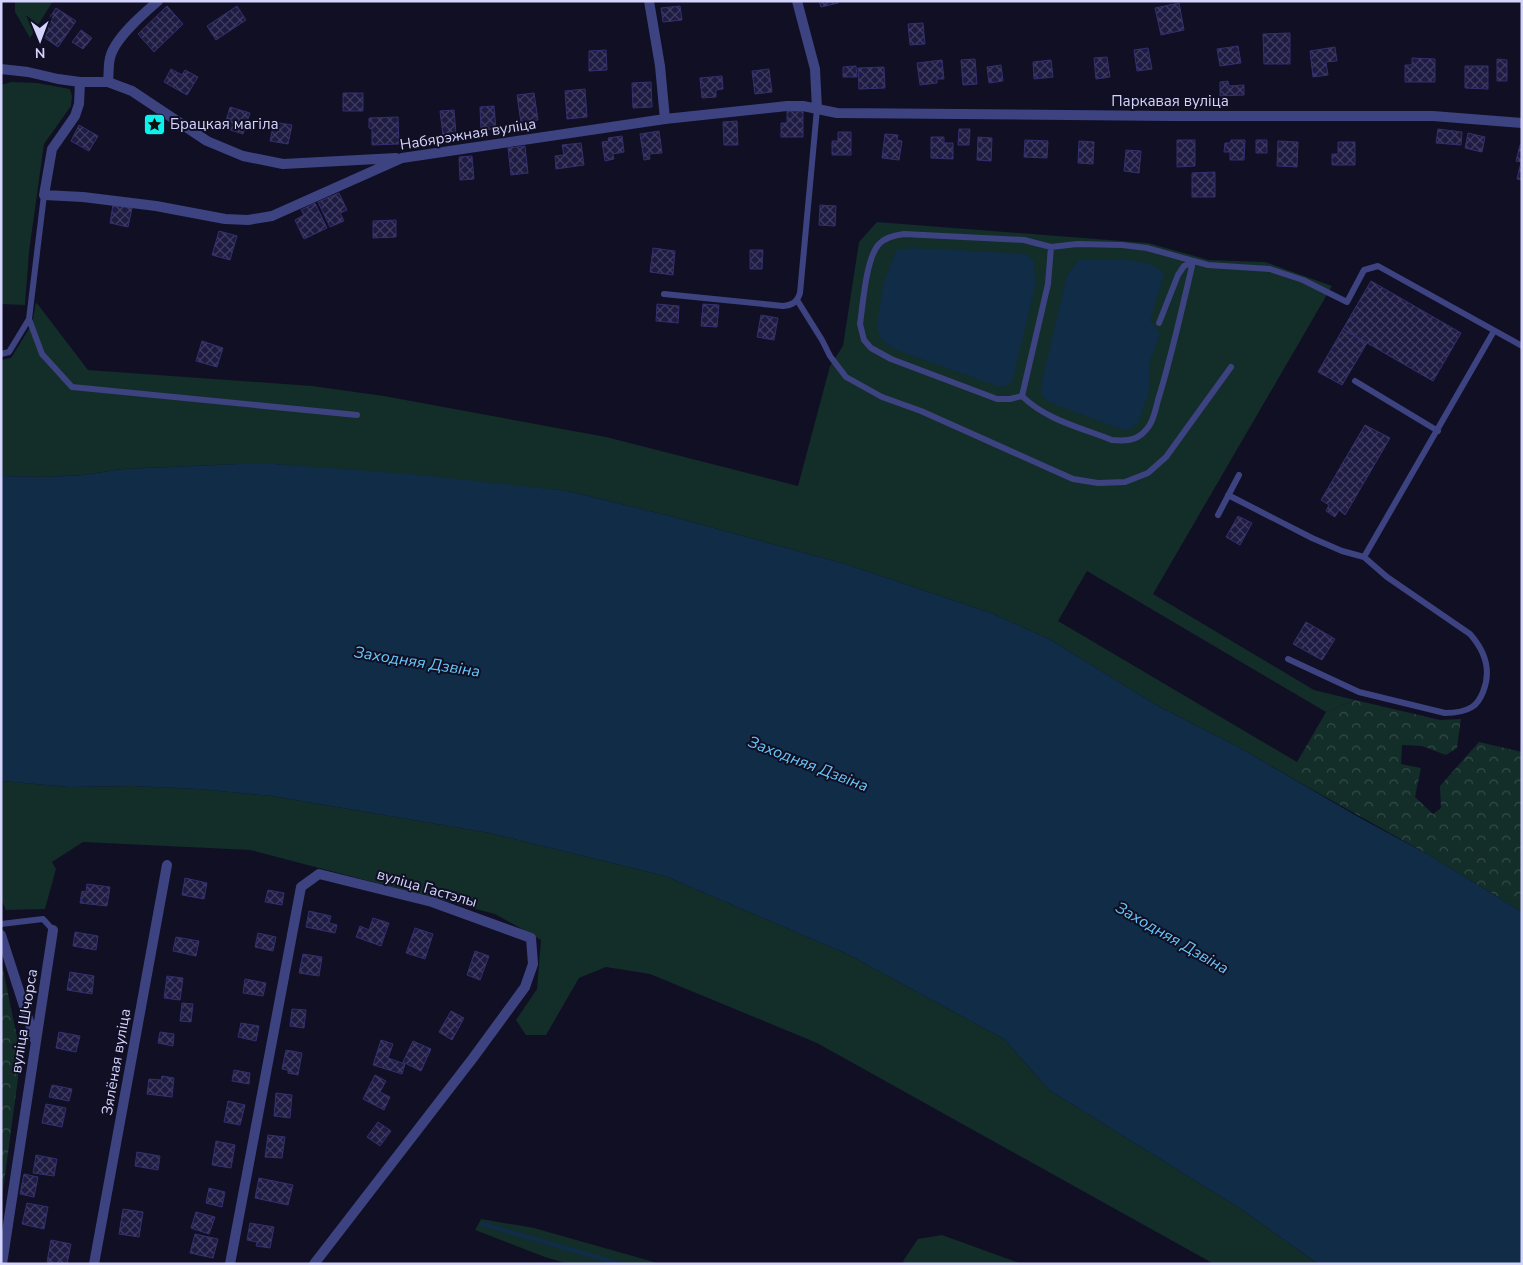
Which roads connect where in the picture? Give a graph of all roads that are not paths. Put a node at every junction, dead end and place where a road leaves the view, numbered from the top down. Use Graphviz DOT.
graph roads {
  1 [pos="158,1"];
  2 [pos="648,1"];
  3 [pos="797,1"];
  4 [pos="1,69"];
  5 [pos="80,82"];
  6 [pos="108,82"];
  7 [pos="817,110"];
  8 [pos="665,119"];
  9 [pos="1522,123"];
  10 [pos="402,158"];
  11 [pos="44,195"];
  12 [pos="1051,247"];
  13 [pos="1193,262"];
  14 [pos="664,294"];
  15 [pos="797,300"];
  16 [pos="29,319"];
  17 [pos="1160,323"];
  18 [pos="1494,331"];
  19 [pos="1522,346"];
  20 [pos="1,354"];
  21 [pos="1230,367"];
  22 [pos="1355,381"];
  23 [pos="1022,396"];
  24 [pos="356,415"];
  25 [pos="1438,431"];
  26 [pos="1239,475"];
  27 [pos="1228,495"];
  28 [pos="1218,514"];
  29 [pos="1364,557"];
  30 [pos="1288,659"];
  31 [pos="167,865"];
  32 [pos="1,924"];
  33 [pos="53,930"];
  34 [pos="1,935"];
  35 [pos="36,1043"];
  36 [pos="2,1264"];
  37 [pos="94,1264"];
  38 [pos="230,1264"];
  39 [pos="314,1264"];
  1 -- 6 [label="street"];
  2 -- 8 [label="street"];
  3 -- 7 [label="street"];
  4 -- 5 [label="street"];
  5 -- 6 [label="street"];
  5 -- 11 [label="street"];
  6 -- 10 [label="street"];
  7 -- 8 [label="street, Набярэжная вуліца"];
  7 -- 9 [label="street, Паркавая вуліца"];
  7 -- 15 [label="lane"];
  8 -- 10 [label="street, Набярэжная вуліца"];
  10 -- 11 [label="street, Набярэжная вуліца"];
  11 -- 16 [label="lane"];
  12 -- 13 [label="lane"];
  12 -- 23 [label="lane"];
  12 -- 23 [label="lane"];
  13 -- 17 [label="lane"];
  13 -- 18 [label="lane"];
  13 -- 23 [label="lane"];
  14 -- 15 [label="lane"];
  15 -- 21 [label="lane"];
  16 -- 20 [label="lane"];
  16 -- 24 [label="lane"];
  18 -- 19 [label="lane"];
  18 -- 25 [label="lane"];
  22 -- 25 [label="lane"];
  25 -- 29 [label="lane"];
  26 -- 27 [label="lane"];
  27 -- 28 [label="lane"];
  27 -- 29 [label="lane"];
  29 -- 30 [label="lane"];
  31 -- 37 [label="street, Зялёная вуліца"];
  32 -- 33 [label="lane"];
  33 -- 35 [label="street, вуліца Шчорса"];
  34 -- 35 [label="street"];
  35 -- 36 [label="street, вуліца Шчорса"];
  38 -- 39 [label="street, вуліца Гастэлы"];
}
